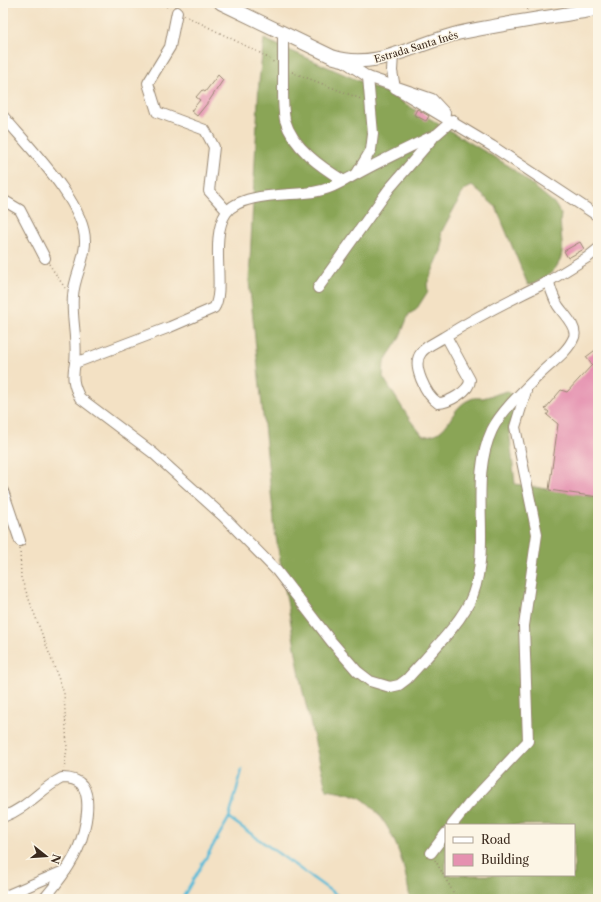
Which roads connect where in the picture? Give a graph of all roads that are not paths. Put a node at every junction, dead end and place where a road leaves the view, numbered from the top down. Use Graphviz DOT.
graph roads {
  1 [pos="221,3"];
  2 [pos="598,9"];
  3 [pos="177,12"];
  4 [pos="283,33"];
  5 [pos="394,55"];
  6 [pos="342,60"];
  7 [pos="368,78"];
  8 [pos="395,88"];
  9 [pos="3,116"];
  10 [pos="453,121"];
  11 [pos="437,134"];
  12 [pos="356,174"];
  13 [pos="344,181"];
  14 [pos="3,200"];
  15 [pos="227,212"];
  16 [pos="598,216"];
  17 [pos="598,249"];
  18 [pos="45,258"];
  19 [pos="549,281"];
  20 [pos="318,288"];
  21 [pos="446,336"];
  22 [pos="75,363"];
  23 [pos="528,387"];
  24 [pos="4,497"];
  25 [pos="20,541"];
  26 [pos="3,817"];
  27 [pos="453,824"];
  28 [pos="445,834"];
  29 [pos="431,853"];
  30 [pos="67,870"];
  31 [pos="4,898"];
  32 [pos="44,899"];
  1 -- 4 [label="main road, Estrada Santa Inês"];
  2 -- 5 [label="main road, Estrada Santa Inês"];
  3 -- 15 [label="street"];
  4 -- 6 [label="main road, Estrada Santa Inês"];
  4 -- 13 [label="street"];
  5 -- 6 [label="main road, Estrada Santa Inês"];
  5 -- 8 [label="street"];
  6 -- 7 [label="street"];
  7 -- 8 [label="street"];
  7 -- 12 [label="street"];
  8 -- 10 [label="street"];
  9 -- 22 [label="street"];
  10 -- 11 [label="street"];
  10 -- 16 [label="street"];
  11 -- 12 [label="street"];
  11 -- 20 [label="street"];
  12 -- 13 [label="street"];
  13 -- 15 [label="street"];
  14 -- 18 [label="street"];
  15 -- 22 [label="street"];
  17 -- 19 [label="street"];
  19 -- 21 [label="street"];
  19 -- 23 [label="street"];
  21 -- 21 [label="street"];
  22 -- 23 [label="street"];
  23 -- 27 [label="street"];
  24 -- 25 [label="street"];
  26 -- 30 [label="street"];
  28 -- 29 [label="street"];
  30 -- 31 [label="street"];
  30 -- 32 [label="street"];
}
